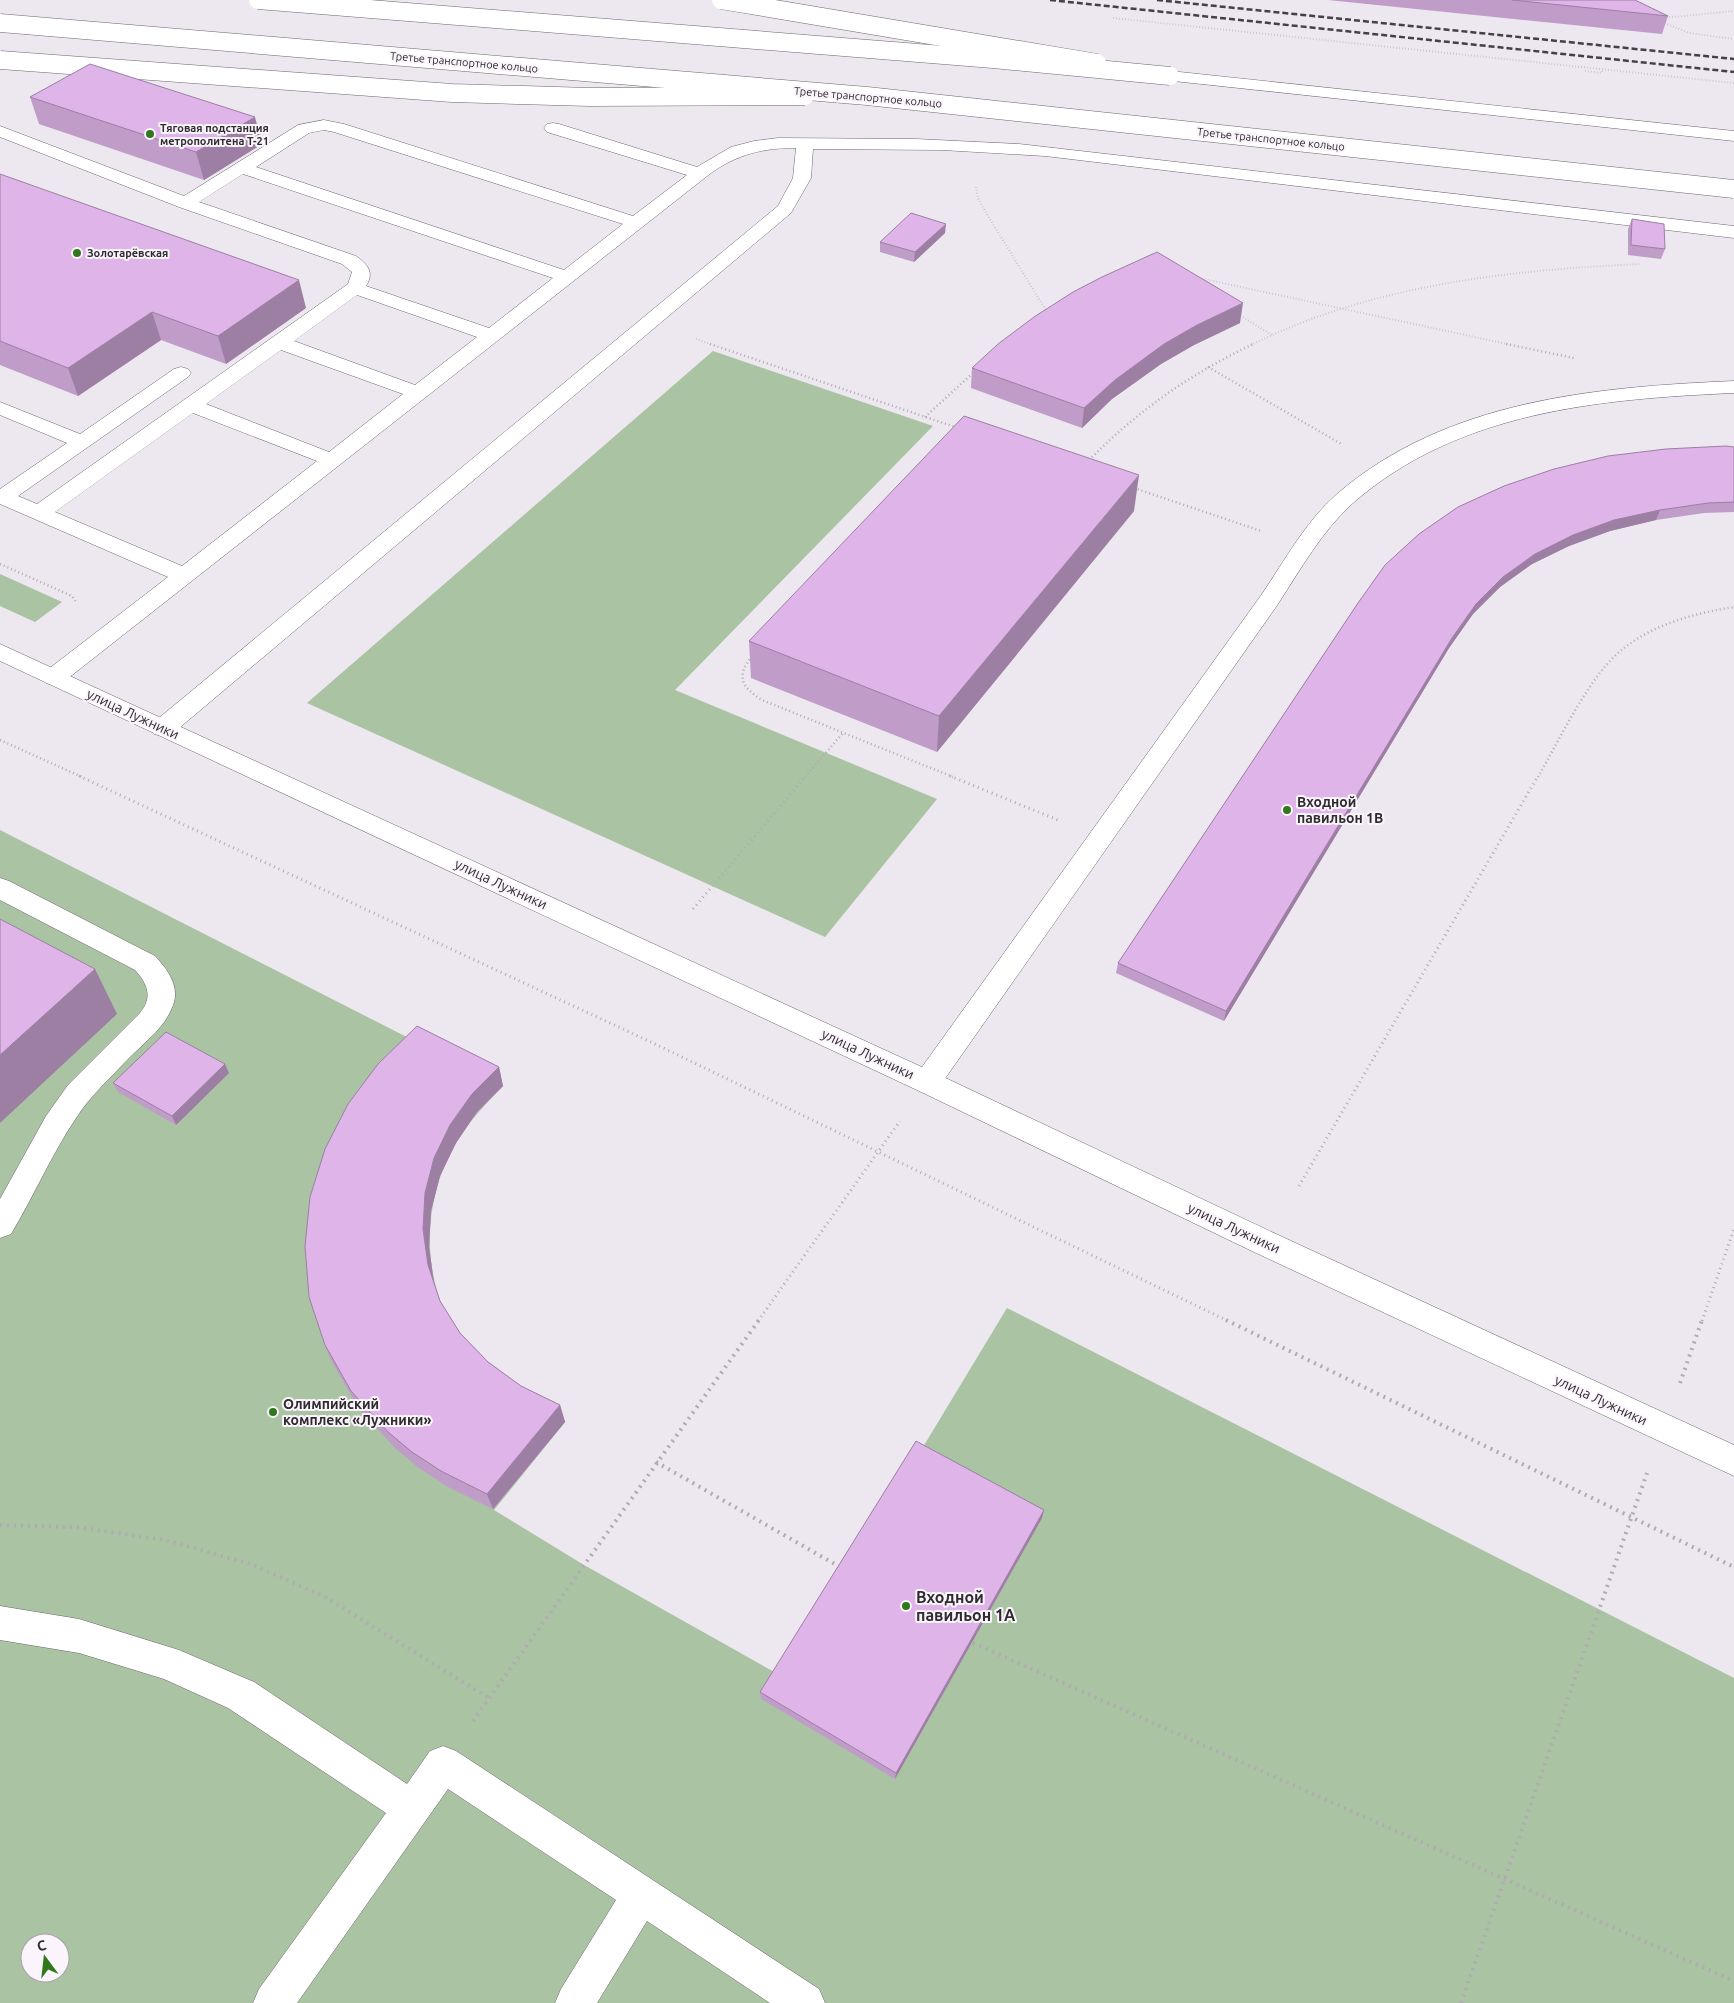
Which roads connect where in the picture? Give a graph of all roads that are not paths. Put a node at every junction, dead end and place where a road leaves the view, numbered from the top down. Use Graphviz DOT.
graph roads {
  1 [pos="258,0"];
  2 [pos="721,0"];
  3 [pos="0,23"];
  4 [pos="0,60"];
  5 [pos="1170,76"];
  6 [pos="867,96"];
  7 [pos="553,128"];
  8 [pos="0,131"];
  9 [pos="1734,136"];
  10 [pos="805,144"];
  11 [pos="242,168"];
  12 [pos="700,173"];
  13 [pos="1734,189"];
  14 [pos="185,203"];
  15 [pos="637,222"];
  16 [pos="1734,232"];
  17 [pos="567,277"];
  18 [pos="355,288"];
  19 [pos="492,336"];
  20 [pos="279,342"];
  21 [pos="181,372"];
  22 [pos="1734,388"];
  23 [pos="418,393"];
  24 [pos="191,405"];
  25 [pos="0,408"];
  26 [pos="82,442"];
  27 [pos="332,460"];
  28 [pos="1,497"];
  29 [pos="39,513"];
  30 [pos="184,576"];
  31 [pos="0,652"];
  32 [pos="54,677"];
  33 [pos="163,728"];
  34 [pos="0,888"];
  35 [pos="927,1082"];
  36 [pos="0,1225"];
  37 [pos="1734,1461"];
  38 [pos="0,1623"];
  39 [pos="411,1808"];
  40 [pos="642,1895"];
  41 [pos="273,2003"];
  42 [pos="575,2003"];
  43 [pos="805,2003"];
  1 -- 5 [label="main road, bridge"];
  2 -- 5 [label="main road, bridge"];
  3 -- 6 [label="main road, Третье транспортное кольцо, bridge"];
  4 -- 6 [label="main road, bridge"];
  5 -- 9 [label="main road"];
  6 -- 13 [label="main road, Третье транспортное кольцо, bridge"];
  7 -- 12 [label="main road"];
  8 -- 14 [label="main road"];
  10 -- 12 [label="main road"];
  10 -- 16 [label="main road"];
  10 -- 33 [label="main road"];
  11 -- 14 [label="main road"];
  11 -- 15 [label="main road"];
  11 -- 17 [label="main road"];
  12 -- 15 [label="main road"];
  14 -- 18 [label="main road"];
  15 -- 17 [label="main road"];
  17 -- 19 [label="main road"];
  18 -- 19 [label="main road"];
  18 -- 20 [label="main road"];
  19 -- 23 [label="main road"];
  20 -- 23 [label="main road"];
  20 -- 24 [label="main road"];
  21 -- 26 [label="main road"];
  22 -- 35 [label="main road"];
  23 -- 27 [label="main road"];
  24 -- 27 [label="main road"];
  24 -- 29 [label="main road"];
  25 -- 26 [label="main road"];
  26 -- 28 [label="main road"];
  27 -- 30 [label="main road"];
  28 -- 29 [label="main road"];
  29 -- 30 [label="main road"];
  30 -- 32 [label="main road"];
  31 -- 32 [label="main road, улица Лужники"];
  32 -- 33 [label="main road, улица Лужники"];
  33 -- 35 [label="main road, улица Лужники"];
  34 -- 36 [label="main road"];
  35 -- 37 [label="main road, улица Лужники"];
  38 -- 39 [label="main road"];
  39 -- 40 [label="main road"];
  39 -- 41 [label="main road"];
  40 -- 42 [label="main road"];
  40 -- 43 [label="main road"];
}
